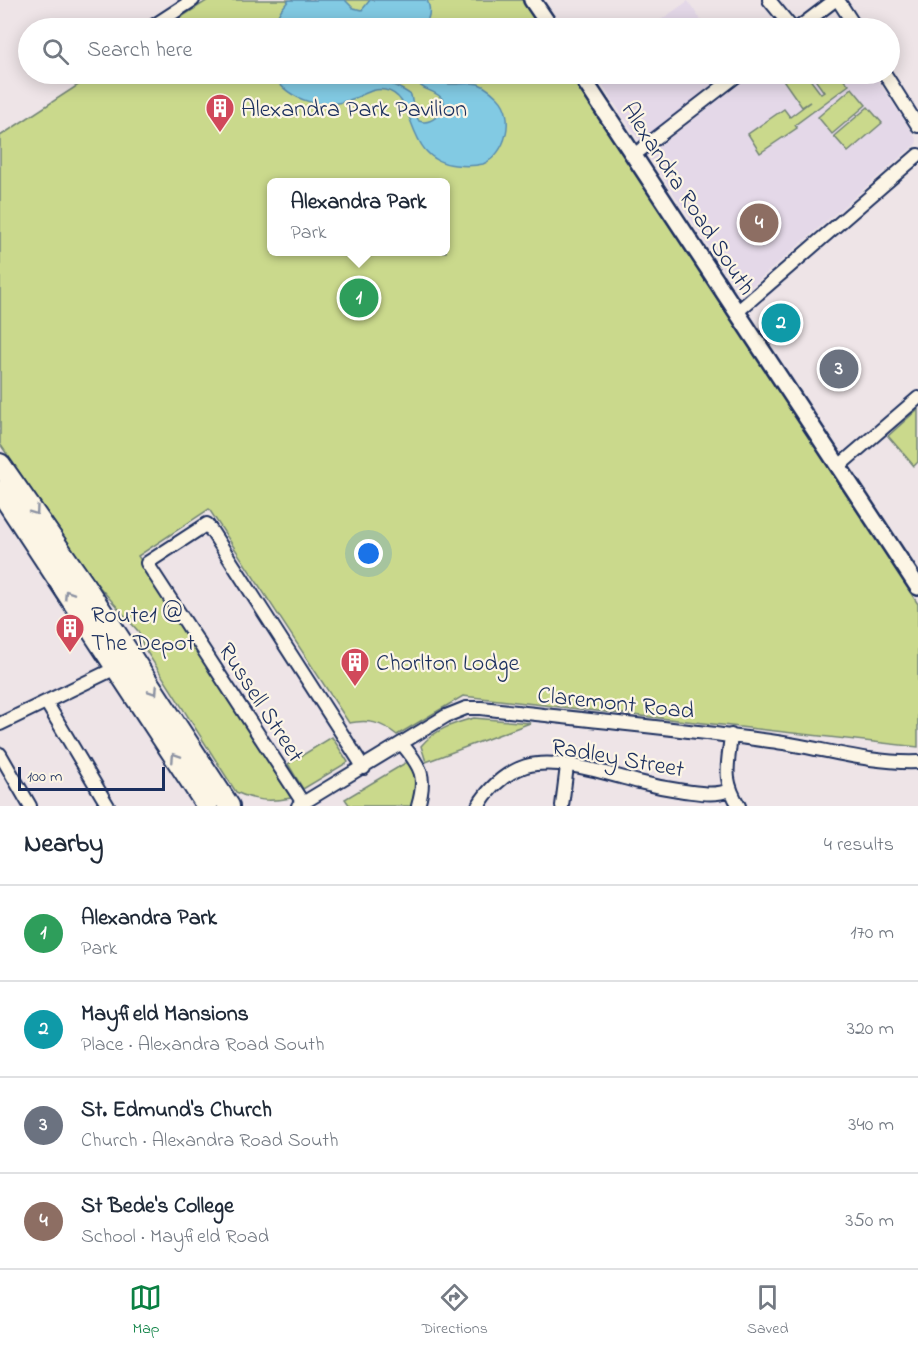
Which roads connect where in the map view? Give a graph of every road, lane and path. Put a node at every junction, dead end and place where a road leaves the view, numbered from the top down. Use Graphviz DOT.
graph roads {
  1 [pos="193,0"];
  2 [pos="532,0"];
  3 [pos="768,0"];
  4 [pos="836,0"];
  5 [pos="165,18"];
  6 [pos="544,18"];
  7 [pos="783,18"];
  8 [pos="812,18"];
  9 [pos="849,18"];
  10 [pos="587,84"];
  11 [pos="726,84"];
  12 [pos="891,84"];
  13 [pos="918,126"];
  14 [pos="634,155"];
  15 [pos="918,155"];
  16 [pos="737,312"];
  17 [pos="918,398"];
  18 [pos="0,464"];
  19 [pos="839,466"];
  20 [pos="0,491"];
  21 [pos="918,587"];
  22 [pos="125,663"];
  23 [pos="46,702"];
  24 [pos="0,724"];
  25 [pos="731,735"];
  26 [pos="402,744"];
  27 [pos="0,754"];
  28 [pos="918,762"];
  29 [pos="567,766"];
  30 [pos="364,768"];
  31 [pos="208,775"];
  32 [pos="730,790"];
  33 [pos="301,805"];
  34 [pos="30,806"];
  35 [pos="108,806"];
  36 [pos="207,806"];
  37 [pos="229,806"];
  38 [pos="242,806"];
  39 [pos="418,806"];
  40 [pos="478,806"];
  41 [pos="562,806"];
  42 [pos="739,806"];
  1 -- 5 [label="street"];
  2 -- 6 [label="street"];
  3 -- 7 [label="street"];
  4 -- 8 [label="street"];
  4 -- 9 [label="street"];
  10 -- 14 [label="street, Alexandra Road South"];
  11 -- 14 [label="street"];
  12 -- 13 [label="street"];
  14 -- 16 [label="street, Alexandra Road South"];
  15 -- 16 [label="street"];
  16 -- 19 [label="street, Alexandra Road South"];
  17 -- 19 [label="street"];
  18 -- 22 [label="highway, one-way"];
  19 -- 21 [label="street, Alexandra Road South"];
  22 -- 20 [label="highway, one-way"];
  22 -- 23 [label="street"];
  22 -- 31 [label="highway, one-way"];
  36 -- 22 [label="highway, one-way"];
  23 -- 24 [label="street"];
  23 -- 35 [label="street"];
  25 -- 26 [label="street, Claremont Road"];
  25 -- 28 [label="street, Claremont Road"];
  25 -- 32 [label="street"];
  26 -- 30 [label="street, Claremont Road"];
  26 -- 39 [label="street"];
  27 -- 34 [label="street"];
  29 -- 32 [label="street, Radley Street"];
  29 -- 40 [label="street, Radley Street"];
  29 -- 41 [label="street"];
  30 -- 33 [label="street, Claremont Road"];
  30 -- 33 [label="street, Russell Street"];
  31 -- 37 [label="highway"];
  31 -- 38 [label="highway"];
  32 -- 42 [label="street"];
}
